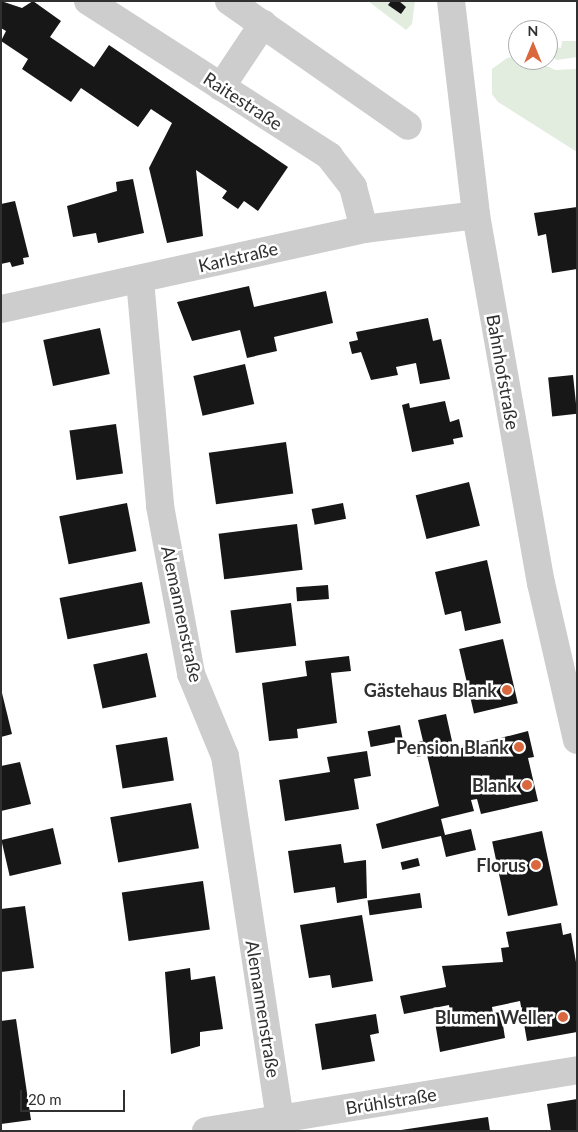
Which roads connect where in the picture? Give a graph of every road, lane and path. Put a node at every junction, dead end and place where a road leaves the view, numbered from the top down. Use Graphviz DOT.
graph roads {
  1 [pos="88,1"];
  2 [pos="230,1"];
  3 [pos="451,1"];
  4 [pos="263,24"];
  5 [pos="221,87"];
  6 [pos="408,126"];
  7 [pos="476,215"];
  8 [pos="364,228"];
  9 [pos="140,280"];
  10 [pos="1,308"];
  11 [pos="577,740"];
  12 [pos="577,1070"];
  13 [pos="280,1119"];
  14 [pos="206,1131"];
  1 -- 5 [label="street, Raitestraße"];
  2 -- 4 [label="street"];
  3 -- 7 [label="street, Bahnhofstraße"];
  4 -- 5 [label="street"];
  4 -- 6 [label="street"];
  5 -- 8 [label="street, Raitestraße"];
  7 -- 8 [label="street, Karlstraße"];
  7 -- 11 [label="street, Bahnhofstraße"];
  8 -- 9 [label="street, Karlstraße"];
  9 -- 10 [label="street, Karlstraße"];
  9 -- 13 [label="street, Alemannenstraße"];
  12 -- 13 [label="street, Brühlstraße"];
  13 -- 14 [label="street, Brühlstraße"];
}
